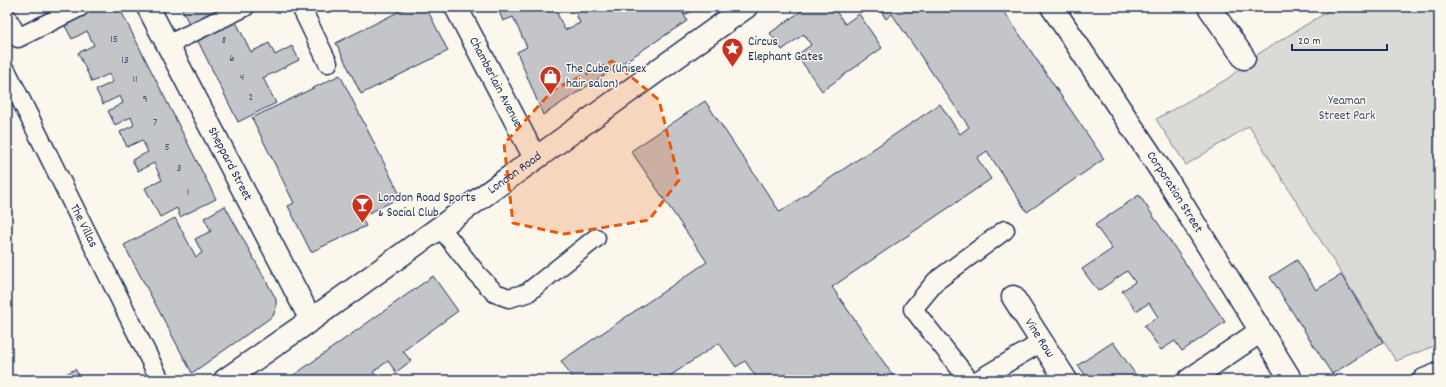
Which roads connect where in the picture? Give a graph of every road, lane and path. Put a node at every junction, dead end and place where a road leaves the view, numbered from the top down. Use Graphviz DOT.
graph roads {
  1 [pos="80,7"];
  2 [pos="148,7"];
  3 [pos="245,7"];
  4 [pos="300,7"];
  5 [pos="456,7"];
  6 [pos="746,7"];
  7 [pos="1052,7"];
  8 [pos="1209,7"];
  9 [pos="7,17"];
  10 [pos="167,45"];
  11 [pos="1244,58"];
  12 [pos="328,63"];
  13 [pos="7,72"];
  14 [pos="536,158"];
  15 [pos="440,227"];
  16 [pos="1004,230"];
  17 [pos="596,238"];
  18 [pos="1013,297"];
  19 [pos="311,320"];
  20 [pos="1261,331"];
  21 [pos="1042,342"];
  22 [pos="160,380"];
  23 [pos="225,380"];
  24 [pos="969,380"];
  25 [pos="978,380"];
  26 [pos="1066,380"];
  27 [pos="1189,380"];
  28 [pos="1291,380"];
  1 -- 9 [label="lane"];
  2 -- 10 [label="street, Sheppard Street"];
  3 -- 10 [label="lane"];
  4 -- 12 [label="lane"];
  5 -- 14 [label="street, Chamberlain Avenue"];
  6 -- 14 [label="street, London Road"];
  7 -- 20 [label="street, Corporation Street"];
  8 -- 11 [label="street"];
  10 -- 19 [label="street, Sheppard Street"];
  13 -- 22 [label="lane, The Villas"];
  14 -- 15 [label="street, London Road"];
  15 -- 17 [label="lane"];
  15 -- 19 [label="street, London Road"];
  16 -- 24 [label="lane"];
  18 -- 21 [label="street, Vine Row"];
  19 -- 23 [label="street, London Road"];
  20 -- 27 [label="street"];
  20 -- 28 [label="street, Corporation Street"];
  21 -- 25 [label="lane"];
  21 -- 26 [label="street, Vine Row"];
}
